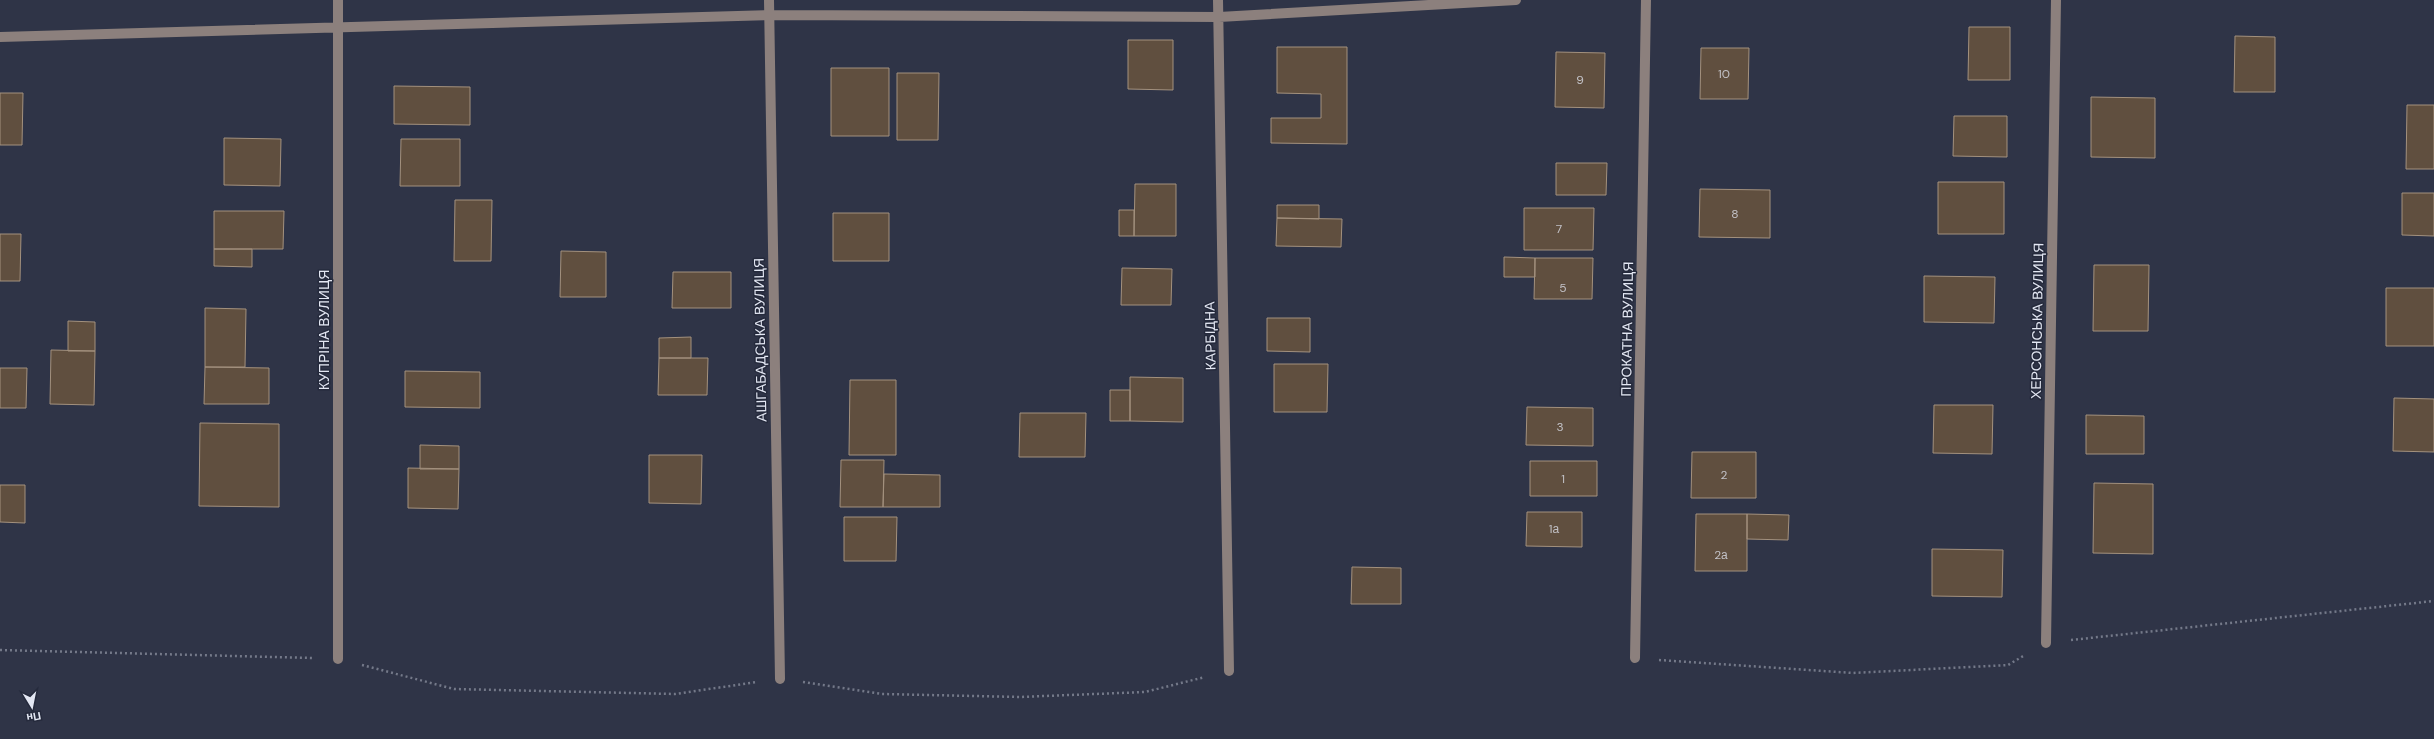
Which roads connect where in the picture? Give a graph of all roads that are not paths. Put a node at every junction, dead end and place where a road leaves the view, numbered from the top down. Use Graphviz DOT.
graph roads {
  1 [pos="338,0"];
  2 [pos="769,0"];
  3 [pos="1218,0"];
  4 [pos="1516,0"];
  5 [pos="1646,0"];
  6 [pos="2056,0"];
  7 [pos="769,15"];
  8 [pos="1219,17"];
  9 [pos="338,28"];
  10 [pos="0,37"];
  11 [pos="2046,642"];
  12 [pos="1635,658"];
  13 [pos="338,659"];
  14 [pos="1229,671"];
  15 [pos="780,679"];
  1 -- 9 [label="street, КУПРІНА ВУЛИЦЯ"];
  2 -- 7 [label="street, АШГАБАДСЬКА ВУЛИЦЯ"];
  3 -- 8 [label="street, КАРБІДНА"];
  4 -- 8 [label="street"];
  5 -- 12 [label="street, ПРОКАТНА ВУЛИЦЯ"];
  6 -- 11 [label="street, ХЕРСОНСЬКА ВУЛИЦЯ"];
  7 -- 8 [label="street"];
  7 -- 9 [label="street"];
  7 -- 15 [label="street, АШГАБАДСЬКА ВУЛИЦЯ"];
  8 -- 14 [label="street, КАРБІДНА"];
  9 -- 10 [label="street"];
  9 -- 13 [label="street, КУПРІНА ВУЛИЦЯ"];
}
